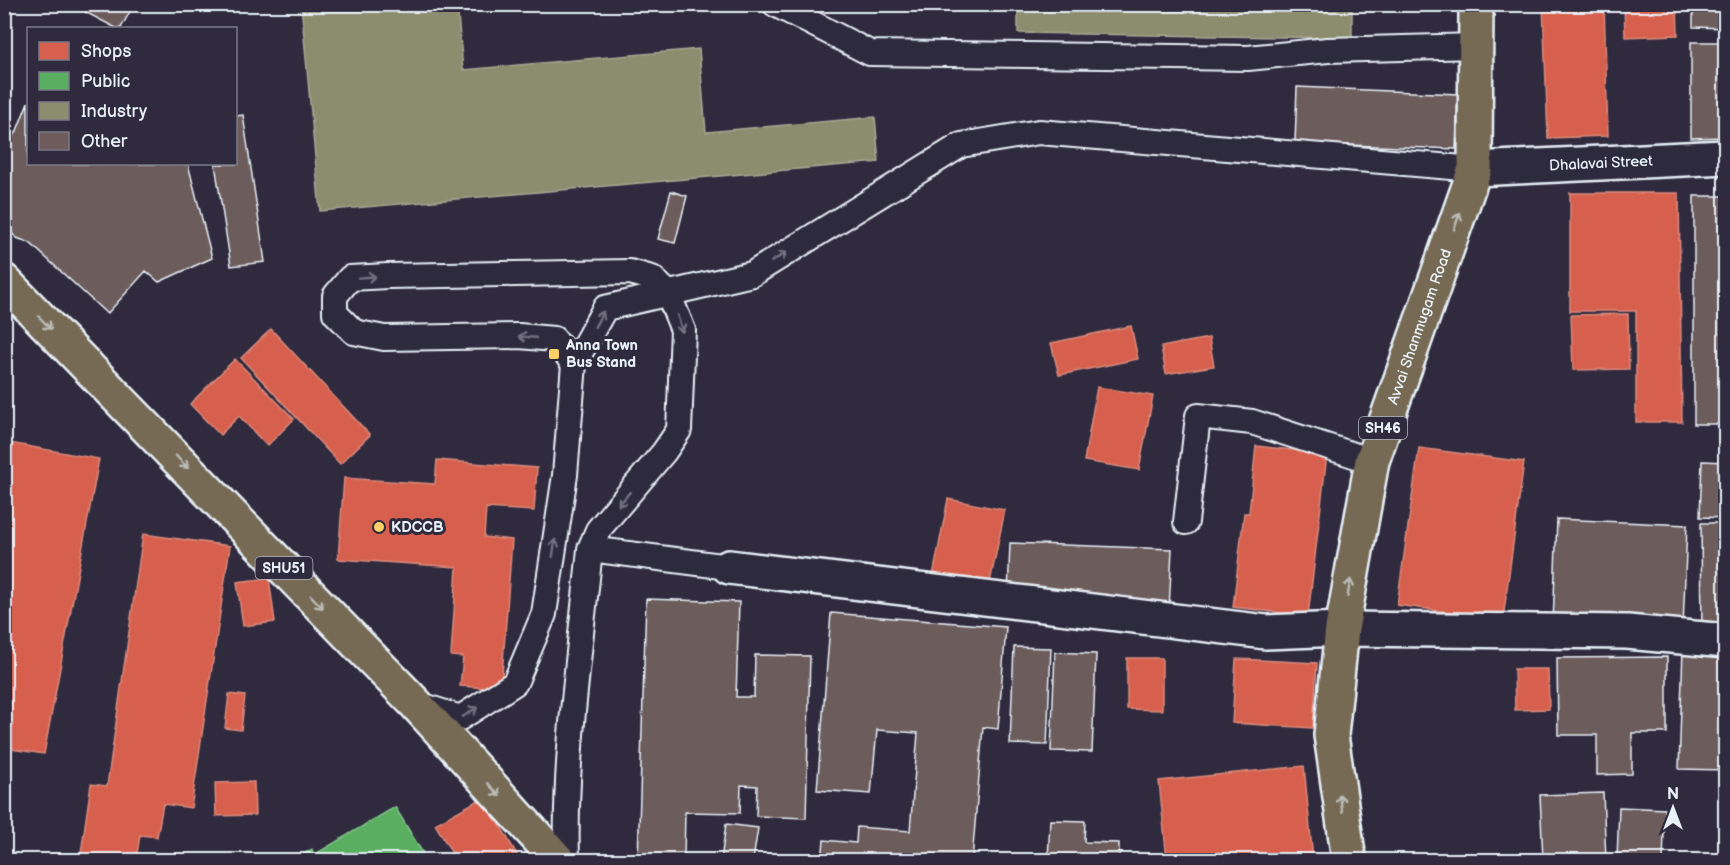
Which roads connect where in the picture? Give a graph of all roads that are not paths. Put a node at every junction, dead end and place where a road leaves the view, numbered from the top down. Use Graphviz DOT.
graph roads {
  1 [pos="775,4"];
  2 [pos="1476,4"];
  3 [pos="1477,46"];
  4 [pos="1725,158"];
  5 [pos="1475,169"];
  6 [pos="4,281"];
  7 [pos="668,293"];
  8 [pos="574,364"];
  9 [pos="1372,461"];
  10 [pos="1186,522"];
  11 [pos="590,549"];
  12 [pos="729,567"];
  13 [pos="1342,629"];
  14 [pos="1725,642"];
  15 [pos="416,703"];
  16 [pos="558,861"];
  17 [pos="567,861"];
  18 [pos="1349,861"];
  1 -- 3 [label="lane"];
  2 -- 3 [label="main road, Avvai Shanmugam Road / SH46"];
  3 -- 5 [label="main road, Avvai Shanmugam Road / SH46"];
  4 -- 5 [label="street, Dhalavai Street"];
  7 -- 5 [label="lane, one-way"];
  9 -- 5 [label="main road, Avvai Shanmugam Road / SH46, one-way"];
  6 -- 15 [label="main road, SHU51, one-way"];
  8 -- 7 [label="lane, one-way"];
  8 -- 7 [label="lane, one-way"];
  7 -- 11 [label="lane, one-way"];
  15 -- 8 [label="lane, one-way"];
  9 -- 10 [label="lane"];
  13 -- 9 [label="main road, Avvai Shanmugam Road / SH46, one-way"];
  11 -- 12 [label="lane"];
  11 -- 17 [label="lane"];
  12 -- 13 [label="street"];
  13 -- 14 [label="street"];
  18 -- 13 [label="main road, Avvai Shanmugam Road / SH46, one-way"];
  15 -- 16 [label="main road, SHU51, one-way"];
}
